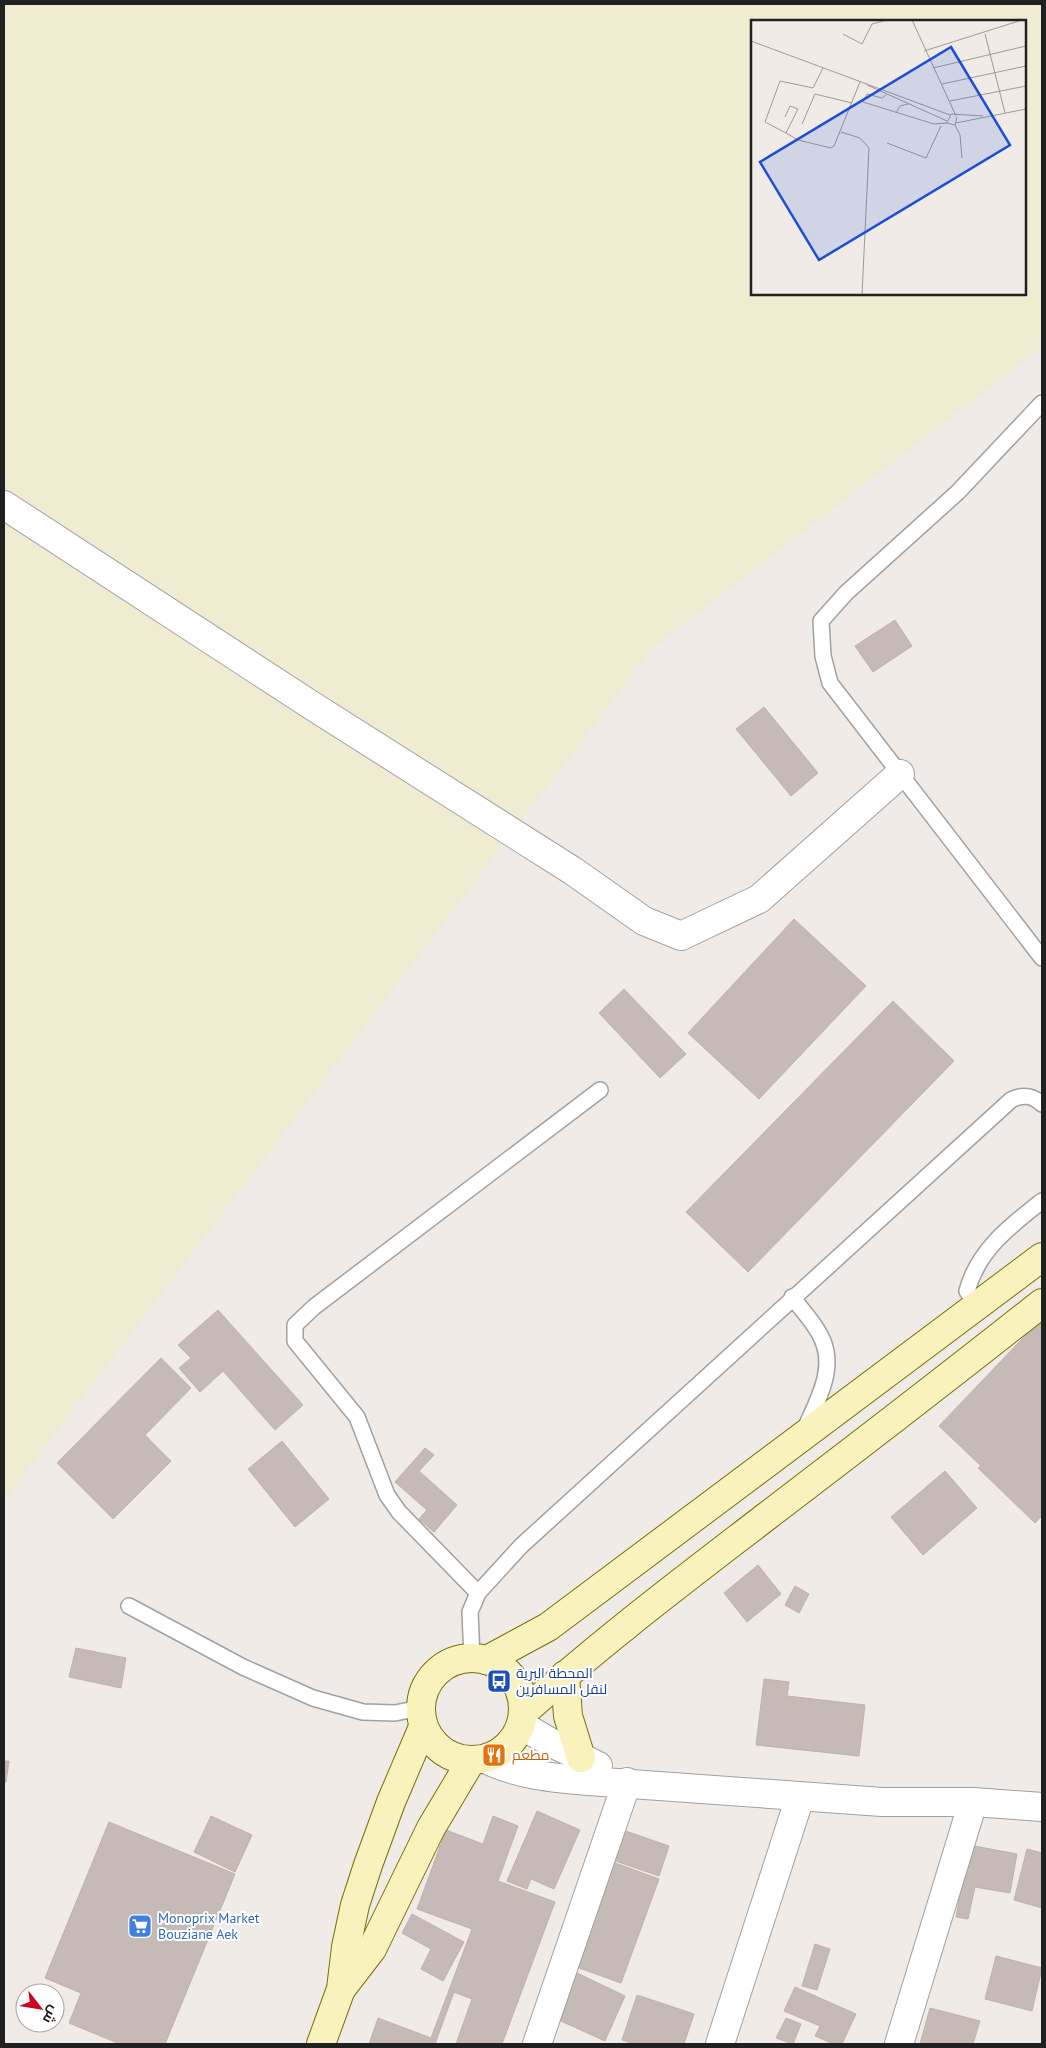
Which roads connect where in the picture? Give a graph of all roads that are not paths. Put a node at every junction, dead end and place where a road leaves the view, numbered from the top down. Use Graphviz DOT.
graph roads {
  1 [pos="1042,403"];
  2 [pos="4,505"];
  3 [pos="900,774"];
  4 [pos="1042,958"];
  5 [pos="600,1090"];
  6 [pos="1042,1104"];
  7 [pos="1042,1201"];
  8 [pos="1042,1257"];
  9 [pos="792,1297"];
  10 [pos="1042,1303"];
  11 [pos="977,1306"];
  12 [pos="801,1438"];
  13 [pos="478,1593"];
  14 [pos="129,1606"];
  15 [pos="480,1659"];
  16 [pos="565,1675"];
  17 [pos="422,1718"];
  18 [pos="522,1719"];
  19 [pos="581,1758"];
  20 [pos="478,1760"];
  21 [pos="627,1782"];
  22 [pos="800,1797"];
  23 [pos="972,1802"];
  24 [pos="1042,1807"];
  25 [pos="341,1989"];
  26 [pos="321,2044"];
  27 [pos="537,2044"];
  28 [pos="720,2044"];
  29 [pos="899,2044"];
  1 -- 3 [label="lane"];
  2 -- 3 [label="street"];
  3 -- 4 [label="lane"];
  5 -- 13 [label="lane"];
  6 -- 9 [label="lane"];
  7 -- 11 [label="lane"];
  8 -- 11 [label="main road"];
  9 -- 12 [label="lane"];
  9 -- 13 [label="lane"];
  10 -- 16 [label="main road"];
  11 -- 12 [label="main road"];
  12 -- 15 [label="main road"];
  13 -- 15 [label="lane"];
  14 -- 17 [label="lane"];
  15 -- 17 [label="main road"];
  15 -- 18 [label="main road"];
  16 -- 18 [label="main road"];
  16 -- 19 [label="main road"];
  17 -- 20 [label="main road"];
  17 -- 25 [label="main road"];
  18 -- 19 [label="street"];
  18 -- 20 [label="main road"];
  19 -- 21 [label="street"];
  20 -- 21 [label="street"];
  20 -- 25 [label="main road"];
  21 -- 22 [label="street"];
  21 -- 27 [label="street"];
  22 -- 23 [label="street"];
  22 -- 28 [label="street"];
  23 -- 24 [label="street"];
  23 -- 29 [label="street"];
  25 -- 26 [label="main road"];
}
